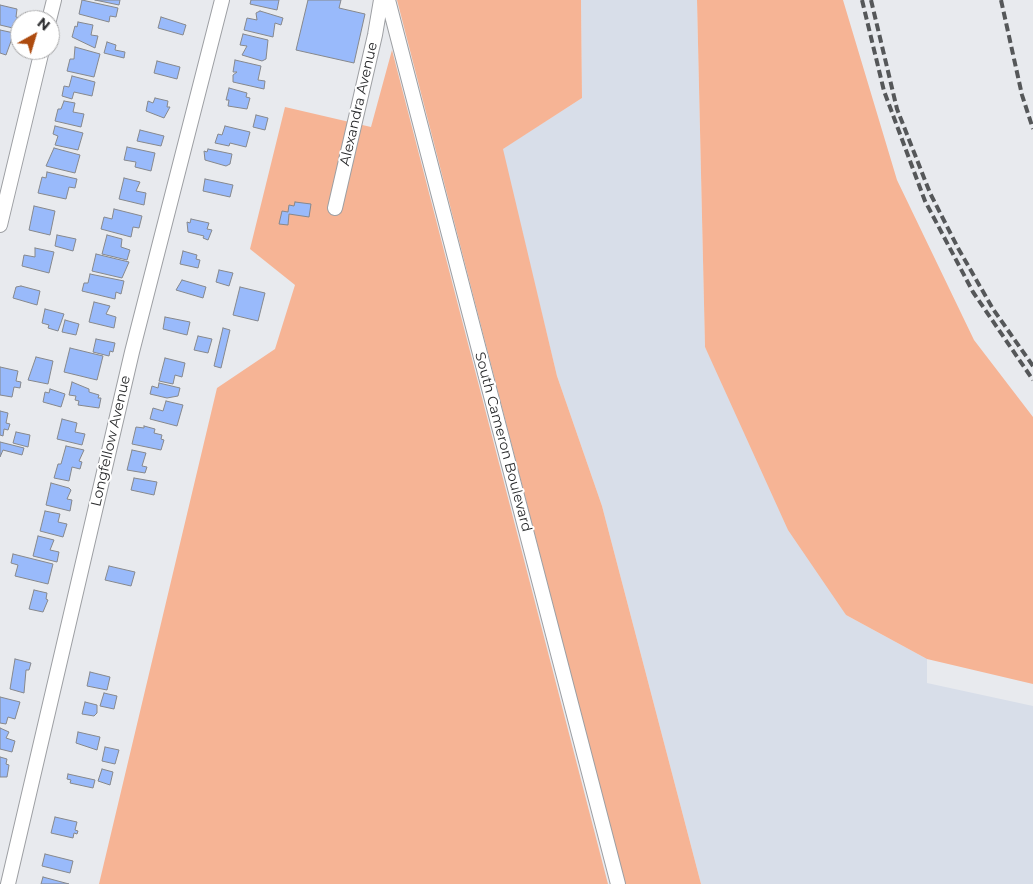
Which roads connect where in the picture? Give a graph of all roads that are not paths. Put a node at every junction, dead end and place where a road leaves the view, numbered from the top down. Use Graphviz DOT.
graph roads {
  1 [pos="222,0"];
  2 [pos="381,0"];
  3 [pos="388,0"];
  4 [pos="40,60"];
  5 [pos="335,208"];
  6 [pos="0,225"];
  7 [pos="8,884"];
  8 [pos="618,884"];
  1 -- 7 [label="street, Longfellow Avenue"];
  2 -- 5 [label="street, Alexandra Avenue"];
  3 -- 8 [label="street, South Cameron Boulevard"];
  4 -- 6 [label="street"];
}
